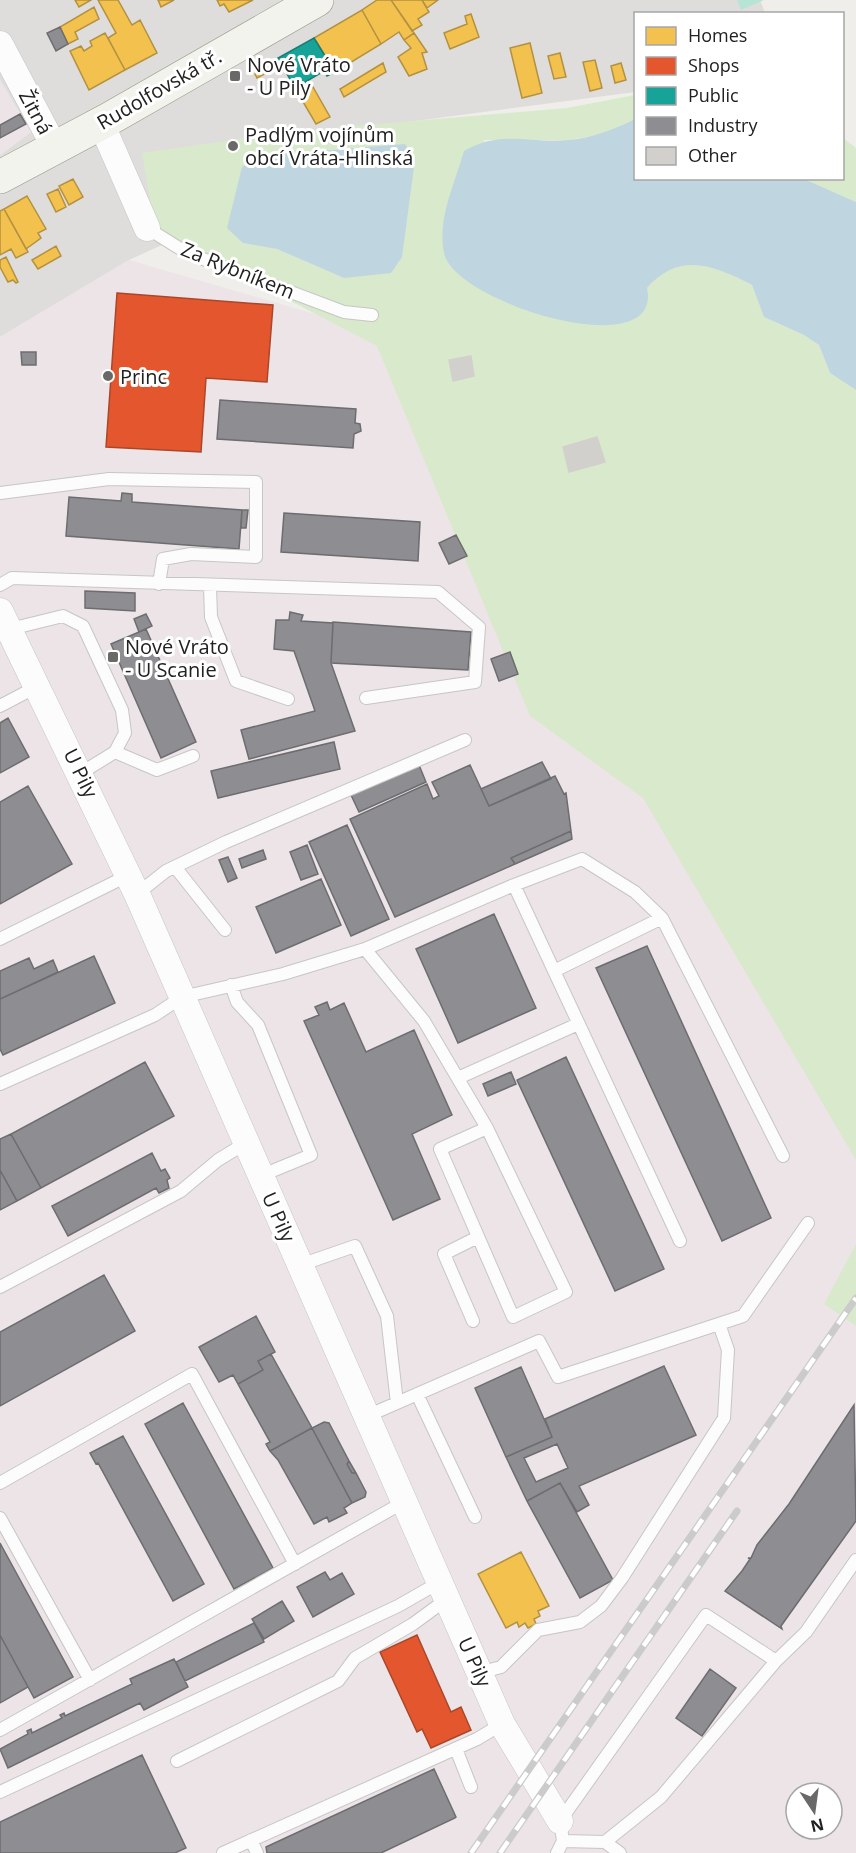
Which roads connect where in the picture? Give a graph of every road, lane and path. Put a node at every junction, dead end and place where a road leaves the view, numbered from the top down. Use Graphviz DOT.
graph roads {
  1 [pos="312,1"];
  2 [pos="0,44"];
  3 [pos="101,123"];
  4 [pos="55,148"];
  5 [pos="0,177"];
  6 [pos="147,228"];
  7 [pos="372,315"];
  8 [pos="0,493"];
  9 [pos="159,584"];
  10 [pos="0,585"];
  11 [pos="210,586"];
  12 [pos="5,620"];
  13 [pos="38,686"];
  14 [pos="366,698"];
  15 [pos="288,699"];
  16 [pos="0,706"];
  17 [pos="465,741"];
  18 [pos="116,752"];
  19 [pos="193,756"];
  20 [pos="81,773"];
  21 [pos="175,867"];
  22 [pos="133,885"];
  23 [pos="514,885"];
  24 [pos="662,918"];
  25 [pos="225,930"];
  26 [pos="0,939"];
  27 [pos="365,949"];
  28 [pos="554,971"];
  29 [pos="231,985"];
  30 [pos="182,997"];
  31 [pos="578,1024"];
  32 [pos="458,1078"];
  33 [pos="0,1084"];
  34 [pos="487,1128"];
  35 [pos="246,1143"];
  36 [pos="783,1156"];
  37 [pos="260,1176"];
  38 [pos="808,1223"];
  39 [pos="478,1237"];
  40 [pos="680,1241"];
  41 [pos="300,1265"];
  42 [pos="0,1287"];
  43 [pos="473,1321"];
  44 [pos="719,1324"];
  45 [pos="417,1394"];
  46 [pos="398,1403"];
  47 [pos="367,1416"];
  48 [pos="0,1483"];
  49 [pos="404,1502"];
  50 [pos="475,1517"];
  51 [pos="0,1518"];
  52 [pos="856,1560"];
  53 [pos="295,1564"];
  54 [pos="443,1590"];
  55 [pos="776,1661"];
  56 [pos="479,1673"];
  57 [pos="90,1680"];
  58 [pos="502,1724"];
  59 [pos="0,1730"];
  60 [pos="456,1749"];
  61 [pos="177,1761"];
  62 [pos="471,1787"];
  63 [pos="0,1792"];
  64 [pos="562,1831"];
  65 [pos="251,1840"];
  66 [pos="605,1842"];
  67 [pos="223,1853"];
  68 [pos="257,1853"];
  69 [pos="557,1853"];
  70 [pos="620,1853"];
  1 -- 3 [label="main road, Rudolfovská tř."];
  2 -- 4 [label="street, Žitná"];
  3 -- 4 [label="main road, Rudolfovská tř."];
  3 -- 6 [label="street, Za Rybníkem"];
  4 -- 5 [label="main road, Rudolfovská tř."];
  6 -- 7 [label="lane, Za Rybníkem"];
  8 -- 9 [label="lane"];
  9 -- 10 [label="lane"];
  9 -- 11 [label="lane"];
  11 -- 14 [label="lane"];
  11 -- 15 [label="lane"];
  12 -- 13 [label="street, U Pily"];
  12 -- 18 [label="lane"];
  13 -- 16 [label="lane"];
  13 -- 20 [label="street, U Pily"];
  17 -- 21 [label="lane"];
  18 -- 19 [label="lane"];
  18 -- 20 [label="lane"];
  20 -- 22 [label="street, U Pily"];
  21 -- 22 [label="lane"];
  21 -- 25 [label="lane"];
  22 -- 26 [label="lane"];
  22 -- 30 [label="street, U Pily"];
  23 -- 24 [label="lane"];
  23 -- 27 [label="lane"];
  23 -- 28 [label="lane"];
  24 -- 28 [label="lane"];
  24 -- 36 [label="lane"];
  27 -- 29 [label="lane"];
  27 -- 32 [label="lane"];
  28 -- 31 [label="lane"];
  29 -- 30 [label="lane"];
  29 -- 37 [label="lane"];
  30 -- 33 [label="lane"];
  30 -- 35 [label="street, U Pily"];
  31 -- 32 [label="lane"];
  31 -- 40 [label="lane"];
  32 -- 34 [label="lane"];
  34 -- 39 [label="lane"];
  34 -- 39 [label="lane"];
  35 -- 37 [label="street, U Pily"];
  35 -- 42 [label="lane"];
  37 -- 41 [label="street, U Pily"];
  38 -- 44 [label="lane"];
  39 -- 43 [label="lane"];
  41 -- 46 [label="lane"];
  41 -- 47 [label="street, U Pily"];
  44 -- 45 [label="lane"];
  44 -- 56 [label="lane"];
  45 -- 46 [label="lane"];
  45 -- 50 [label="lane"];
  46 -- 47 [label="lane"];
  47 -- 49 [label="street, U Pily"];
  48 -- 53 [label="lane"];
  49 -- 53 [label="lane"];
  49 -- 54 [label="street, U Pily"];
  51 -- 57 [label="lane"];
  52 -- 55 [label="lane"];
  53 -- 57 [label="lane"];
  54 -- 56 [label="street, U Pily"];
  54 -- 61 [label="lane"];
  54 -- 63 [label="lane"];
  55 -- 64 [label="lane"];
  55 -- 66 [label="lane"];
  56 -- 58 [label="street, U Pily"];
  57 -- 59 [label="lane"];
  58 -- 60 [label="lane"];
  58 -- 64 [label="street, U Pily"];
  60 -- 62 [label="lane"];
  60 -- 65 [label="lane"];
  64 -- 66 [label="lane"];
  64 -- 69 [label="lane"];
  65 -- 67 [label="lane"];
  65 -- 68 [label="lane"];
  66 -- 70 [label="lane"];
}
